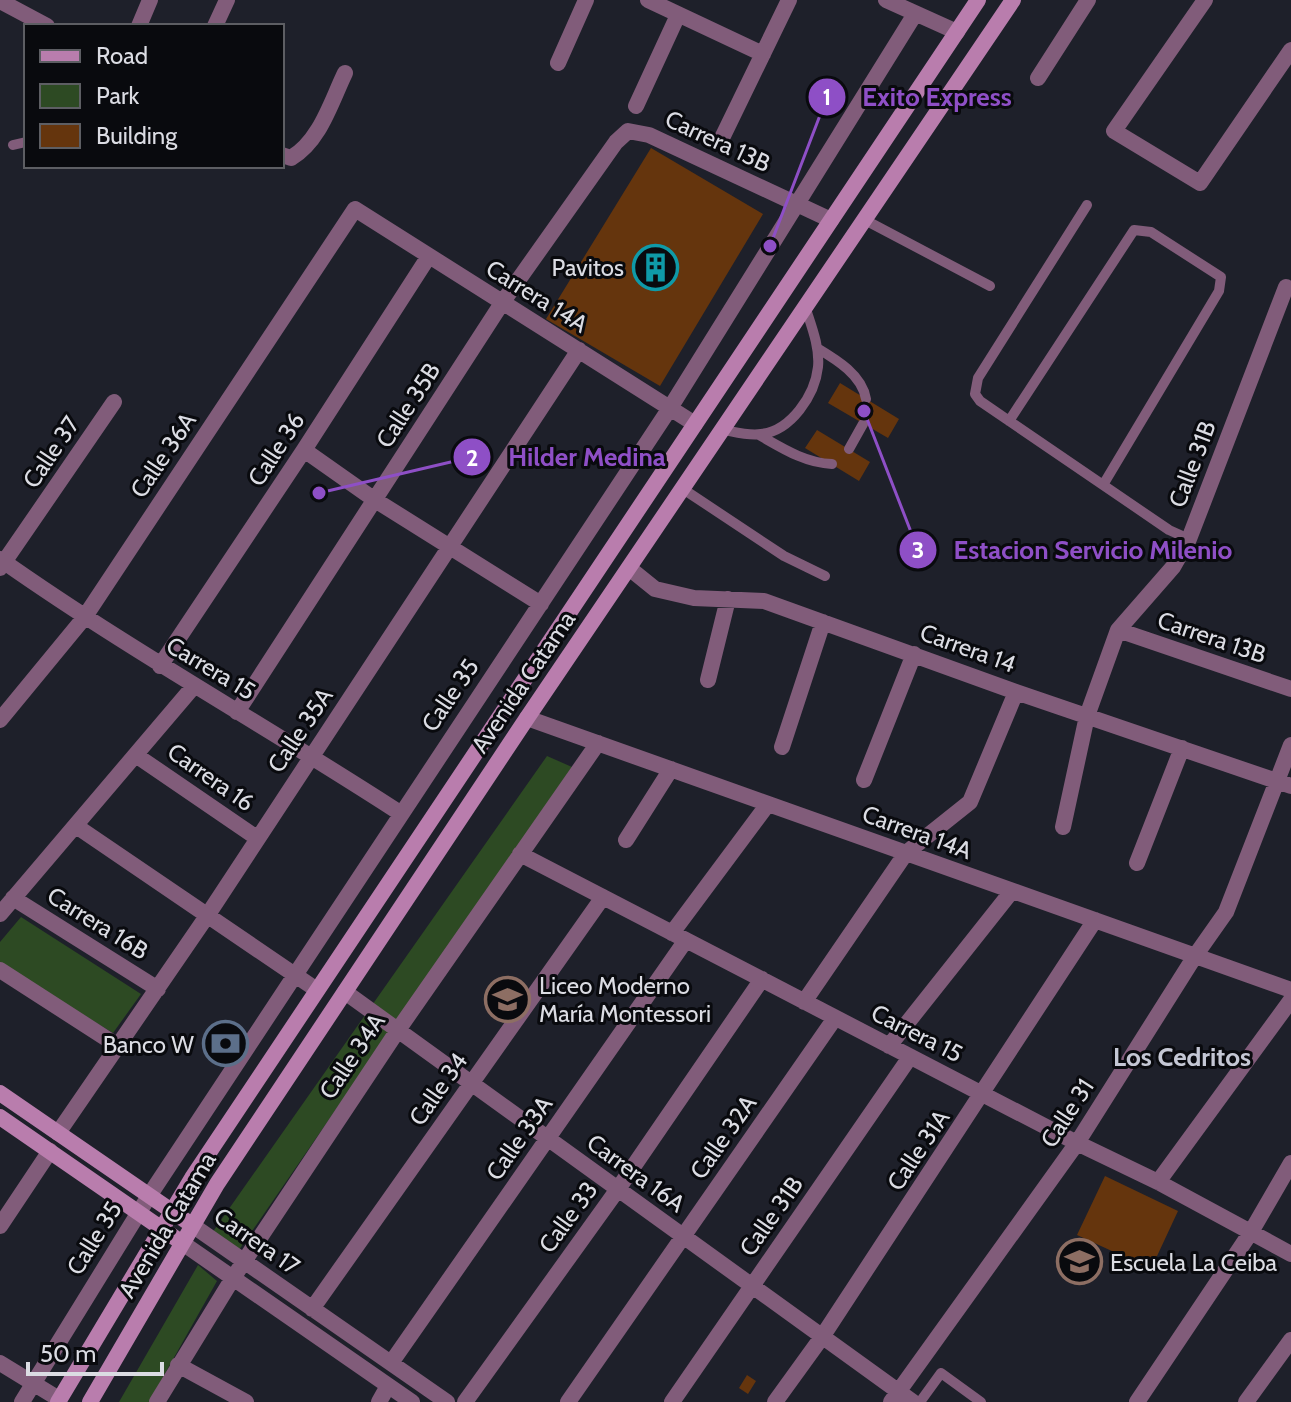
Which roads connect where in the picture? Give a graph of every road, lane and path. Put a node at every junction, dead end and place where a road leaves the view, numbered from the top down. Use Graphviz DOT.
graph roads {
  1 [pos="150,0"];
  2 [pos="227,0"];
  3 [pos="586,0"];
  4 [pos="648,0"];
  5 [pos="789,0"];
  6 [pos="886,0"];
  7 [pos="978,0"];
  8 [pos="1013,0"];
  9 [pos="1088,0"];
  10 [pos="1205,0"];
  11 [pos="0,1"];
  12 [pos="915,14"];
  13 [pos="678,15"];
  14 [pos="43,24"];
  15 [pos="140,24"];
  16 [pos="216,24"];
  17 [pos="957,32"];
  18 [pos="1291,50"];
  19 [pos="763,54"];
  20 [pos="558,63"];
  21 [pos="345,73"];
  22 [pos="1038,78"];
  23 [pos="636,106"];
  24 [pos="628,131"];
  25 [pos="722,138"];
  26 [pos="24,142"];
  27 [pos="13,145"];
  28 [pos="287,156"];
  29 [pos="797,204"];
  30 [pos="1087,205"];
  31 [pos="355,209"];
  32 [pos="831,220"];
  33 [pos="865,220"];
  34 [pos="429,256"];
  35 [pos="990,286"];
  36 [pos="1286,287"];
  37 [pos="502,303"];
  38 [pos="805,306"];
  39 [pos="817,348"];
  40 [pos="579,350"];
  41 [pos="866,399"];
  42 [pos="114,402"];
  43 [pos="670,408"];
  44 [pos="1009,421"];
  45 [pos="695,424"];
  46 [pos="863,424"];
  47 [pos="724,430"];
  48 [pos="759,435"];
  49 [pos="849,449"];
  50 [pos="304,450"];
  51 [pos="832,464"];
  52 [pos="1103,485"];
  53 [pos="683,489"];
  54 [pos="375,500"];
  55 [pos="1189,539"];
  56 [pos="451,548"];
  57 [pos="2,563"];
  58 [pos="629,568"];
  59 [pos="825,576"];
  60 [pos="728,599"];
  61 [pos="541,604"];
  62 [pos="84,618"];
  63 [pos="823,622"];
  64 [pos="1118,630"];
  65 [pos="914,654"];
  66 [pos="160,666"];
  67 [pos="708,680"];
  68 [pos="194,686"];
  69 [pos="1291,689"];
  70 [pos="1016,692"];
  71 [pos="237,712"];
  72 [pos="1087,716"];
  73 [pos="527,718"];
  74 [pos="0,720"];
  75 [pos="598,743"];
  76 [pos="1291,745"];
  77 [pos="782,747"];
  78 [pos="1182,748"];
  79 [pos="312,755"];
  80 [pos="137,756"];
  81 [pos="671,769"];
  82 [pos="864,780"];
  83 [pos="1285,784"];
  84 [pos="768,804"];
  85 [pos="400,813"];
  86 [pos="76,826"];
  87 [pos="1063,827"];
  88 [pos="257,838"];
  89 [pos="626,840"];
  90 [pos="906,853"];
  91 [pos="520,854"];
  92 [pos="1137,863"];
  93 [pos="1012,891"];
  94 [pos="603,897"];
  95 [pos="13,898"];
  96 [pos="0,914"];
  97 [pos="207,916"];
  98 [pos="1095,920"];
  99 [pos="679,936"];
  100 [pos="1195,956"];
  101 [pos="0,970"];
  102 [pos="295,975"];
  103 [pos="762,979"];
  104 [pos="158,989"];
  105 [pos="317,990"];
  106 [pos="1291,990"];
  107 [pos="345,992"];
  108 [pos="1291,1000"];
  109 [pos="804,1002"];
  110 [pos="835,1018"];
  111 [pos="398,1030"];
  112 [pos="118,1046"];
  113 [pos="889,1046"];
  114 [pos="910,1057"];
  115 [pos="472,1083"];
  116 [pos="0,1093"];
  117 [pos="983,1094"];
  118 [pos="0,1117"];
  119 [pos="58,1133"];
  120 [pos="548,1139"];
  121 [pos="1077,1143"];
  122 [pos="50,1151"];
  123 [pos="1291,1163"];
  124 [pos="1158,1182"];
  125 [pos="618,1189"];
  126 [pos="149,1196"];
  127 [pos="172,1211"];
  128 [pos="139,1212"];
  129 [pos="192,1225"];
  130 [pos="0,1226"];
  131 [pos="162,1228"];
  132 [pos="1251,1232"];
  133 [pos="683,1237"];
  134 [pos="181,1242"];
  135 [pos="1291,1254"];
  136 [pos="244,1262"];
  137 [pos="233,1278"];
  138 [pos="752,1286"];
  139 [pos="312,1309"];
  140 [pos="822,1337"];
  141 [pos="1291,1340"];
  142 [pos="0,1363"];
  143 [pos="391,1363"];
  144 [pos="178,1365"];
  145 [pos="33,1384"];
  146 [pos="388,1386"];
  147 [pos="901,1399"];
  148 [pos="58,1401"];
  149 [pos="22,1402"];
  150 [pos="90,1402"];
  151 [pos="157,1402"];
  152 [pos="246,1402"];
  153 [pos="379,1402"];
  154 [pos="412,1402"];
  155 [pos="447,1402"];
  156 [pos="465,1402"];
  157 [pos="568,1402"];
  158 [pos="672,1402"];
  159 [pos="775,1402"];
  160 [pos="920,1402"];
  161 [pos="981,1402"];
  162 [pos="1137,1402"];
  163 [pos="1246,1402"];
  1 -- 15 [label="street"];
  2 -- 16 [label="street"];
  3 -- 20 [label="street"];
  4 -- 13 [label="street"];
  5 -- 19 [label="street"];
  6 -- 12 [label="street"];
  7 -- 17 [label="main road, Avenida Catama"];
  8 -- 33 [label="main road, Avenida Catama"];
  9 -- 22 [label="street"];
  10 -- 18 [label="street"];
  11 -- 14 [label="street"];
  12 -- 17 [label="street"];
  12 -- 29 [label="street, Calle 35"];
  13 -- 19 [label="street"];
  13 -- 23 [label="street"];
  17 -- 32 [label="main road, Avenida Catama"];
  19 -- 25 [label="street"];
  21 -- 28 [label="street"];
  24 -- 29 [label="street, Carrera 13B"];
  24 -- 37 [label="street, Calle 35B"];
  26 -- 27 [label="lane"];
  29 -- 32 [label="street, Carrera 13B"];
  29 -- 43 [label="street, Calle 35"];
  30 -- 44 [label="lane"];
  31 -- 34 [label="street, Carrera 14A"];
  31 -- 62 [label="street, Calle 36A"];
  32 -- 45 [label="main road, Avenida Catama"];
  33 -- 35 [label="lane"];
  33 -- 38 [label="main road, Avenida Catama"];
  34 -- 37 [label="street, Carrera 14A"];
  34 -- 50 [label="street, Calle 36"];
  36 -- 55 [label="street, Calle 31B"];
  37 -- 40 [label="street, Carrera 14A"];
  37 -- 54 [label="street, Calle 35B"];
  38 -- 39 [label="lane"];
  38 -- 47 [label="main road, Avenida Catama"];
  39 -- 41 [label="lane"];
  39 -- 48 [label="lane"];
  40 -- 43 [label="street, Carrera 14A"];
  40 -- 56 [label="street, Calle 35A"];
  42 -- 57 [label="street, Calle 37"];
  43 -- 45 [label="street, Carrera 14A"];
  43 -- 61 [label="street, Calle 35"];
  44 -- 52 [label="lane"];
  44 -- 52 [label="lane"];
  45 -- 105 [label="main road, Avenida Catama"];
  46 -- 49 [label="lane"];
  47 -- 48 [label="lane"];
  47 -- 53 [label="main road, Avenida Catama"];
  48 -- 51 [label="lane"];
  50 -- 54 [label="street"];
  50 -- 66 [label="street, Calle 36"];
  52 -- 55 [label="lane"];
  53 -- 58 [label="main road, Avenida Catama"];
  53 -- 59 [label="lane"];
  54 -- 56 [label="street"];
  54 -- 71 [label="street, Calle 35B"];
  55 -- 64 [label="street, Calle 31B"];
  56 -- 61 [label="street"];
  56 -- 79 [label="street, Calle 35A"];
  57 -- 62 [label="street, Carrera 15"];
  58 -- 60 [label="street, Carrera 14"];
  58 -- 73 [label="main road, Avenida Catama"];
  60 -- 63 [label="street, Carrera 14"];
  60 -- 67 [label="street"];
  61 -- 85 [label="street, Calle 35"];
  62 -- 66 [label="street, Carrera 15"];
  62 -- 74 [label="street, Calle 36A"];
  63 -- 65 [label="street, Carrera 14"];
  63 -- 77 [label="street"];
  64 -- 69 [label="street, Carrera 13B"];
  64 -- 72 [label="street, Calle 31B"];
  65 -- 70 [label="street, Carrera 14"];
  65 -- 82 [label="street"];
  66 -- 68 [label="street, Carrera 15"];
  68 -- 71 [label="street, Carrera 15"];
  68 -- 80 [label="street"];
  70 -- 72 [label="street, Carrera 14"];
  70 -- 90 [label="street"];
  71 -- 79 [label="street, Carrera 15"];
  72 -- 78 [label="street, Carrera 14"];
  72 -- 87 [label="street, Calle 31B"];
  73 -- 75 [label="street, Carrera 14A"];
  73 -- 107 [label="main road, Avenida Catama"];
  75 -- 81 [label="street, Carrera 14A"];
  75 -- 91 [label="street, Calle 34A"];
  76 -- 83 [label="street, Calle 31"];
  78 -- 83 [label="street, Carrera 14"];
  78 -- 92 [label="street"];
  79 -- 85 [label="street, Carrera 15"];
  79 -- 88 [label="street, Calle 35A"];
  80 -- 86 [label="street"];
  80 -- 88 [label="street, Carrera 16"];
  81 -- 84 [label="street, Carrera 14A"];
  81 -- 89 [label="street"];
  83 -- 100 [label="street, Calle 31"];
  84 -- 90 [label="street, Carrera 14A"];
  84 -- 99 [label="street, Calle 33A"];
  85 -- 102 [label="street, Calle 35"];
  86 -- 95 [label="street"];
  86 -- 97 [label="street"];
  88 -- 97 [label="street, Calle 35A"];
  90 -- 93 [label="street, Carrera 14A"];
  90 -- 109 [label="street"];
  91 -- 94 [label="street, Carrera 15"];
  91 -- 111 [label="street, Calle 34A"];
  93 -- 98 [label="street, Carrera 14A"];
  93 -- 113 [label="street"];
  94 -- 99 [label="street, Carrera 15"];
  94 -- 115 [label="street, Calle 34"];
  95 -- 96 [label="street"];
  95 -- 104 [label="street, Carrera 16B"];
  97 -- 102 [label="street"];
  97 -- 104 [label="street, Calle 35A"];
  98 -- 100 [label="street, Carrera 14A"];
  98 -- 117 [label="street, Calle 31A"];
  99 -- 103 [label="street, Carrera 15"];
  99 -- 120 [label="street, Calle 33A"];
  100 -- 106 [label="street, Carrera 14A"];
  100 -- 121 [label="street, Calle 31"];
  101 -- 112 [label="street"];
  102 -- 105 [label="street"];
  102 -- 126 [label="street, Calle 35"];
  103 -- 109 [label="street, Carrera 15"];
  103 -- 125 [label="street, Calle 33"];
  104 -- 112 [label="street, Calle 35A"];
  105 -- 127 [label="main road, Avenida Catama"];
  107 -- 111 [label="street, Carrera 16A"];
  107 -- 129 [label="main road, Avenida Catama"];
  108 -- 124 [label="street"];
  109 -- 110 [label="street, Carrera 15"];
  110 -- 113 [label="street, Carrera 15"];
  110 -- 133 [label="street, Calle 32A"];
  111 -- 115 [label="street, Carrera 16A"];
  111 -- 136 [label="street, Calle 34A"];
  112 -- 119 [label="street, Calle 35A"];
  113 -- 114 [label="street, Carrera 15"];
  114 -- 117 [label="street, Carrera 15"];
  114 -- 138 [label="street, Calle 31B"];
  115 -- 120 [label="street, Carrera 16A"];
  115 -- 139 [label="street, Calle 34"];
  116 -- 119 [label="main road, Carrera 17"];
  117 -- 121 [label="street, Carrera 15"];
  117 -- 140 [label="street, Calle 31A"];
  118 -- 122 [label="main road, Carrera 17"];
  119 -- 126 [label="main road, Carrera 17"];
  120 -- 125 [label="street, Carrera 16A"];
  120 -- 143 [label="street, Calle 33A"];
  121 -- 124 [label="street, Carrera 15"];
  121 -- 147 [label="street, Calle 31"];
  122 -- 128 [label="main road, Carrera 17"];
  122 -- 130 [label="street"];
  123 -- 132 [label="street"];
  124 -- 132 [label="street, Carrera 15"];
  125 -- 133 [label="street, Carrera 16A"];
  125 -- 156 [label="street, Calle 33"];
  126 -- 127 [label="main road, Carrera 17"];
  126 -- 128 [label="street, Calle 35"];
  127 -- 129 [label="main road, Carrera 17"];
  127 -- 131 [label="main road, Avenida Catama"];
  128 -- 131 [label="main road, Carrera 17"];
  128 -- 145 [label="street, Calle 35"];
  129 -- 134 [label="main road, Avenida Catama"];
  129 -- 136 [label="street, Carrera 17"];
  131 -- 134 [label="main road, Carrera 17"];
  131 -- 148 [label="main road, Avenida Catama"];
  132 -- 135 [label="street, Carrera 15"];
  132 -- 162 [label="street"];
  133 -- 138 [label="street, Carrera 16A"];
  133 -- 157 [label="street, Calle 32A"];
  134 -- 137 [label="street, Carrera 17"];
  134 -- 150 [label="main road, Avenida Catama"];
  136 -- 137 [label="street, Calle 34A"];
  136 -- 139 [label="street, Carrera 17"];
  137 -- 144 [label="street, Calle 34A"];
  137 -- 146 [label="street, Carrera 17"];
  138 -- 140 [label="street, Carrera 16A"];
  138 -- 158 [label="street, Calle 31B"];
  139 -- 143 [label="street, Carrera 17"];
  140 -- 147 [label="street, Carrera 16A"];
  140 -- 159 [label="street, Calle 31A"];
  141 -- 163 [label="street"];
  142 -- 145 [label="street"];
  143 -- 155 [label="street, Carrera 17"];
  144 -- 151 [label="street, Calle 34A"];
  144 -- 152 [label="street"];
  145 -- 148 [label="street"];
  145 -- 149 [label="street, Calle 35"];
  146 -- 153 [label="street"];
  146 -- 154 [label="street, Carrera 17"];
  160 -- 161 [label="lane"];
}
